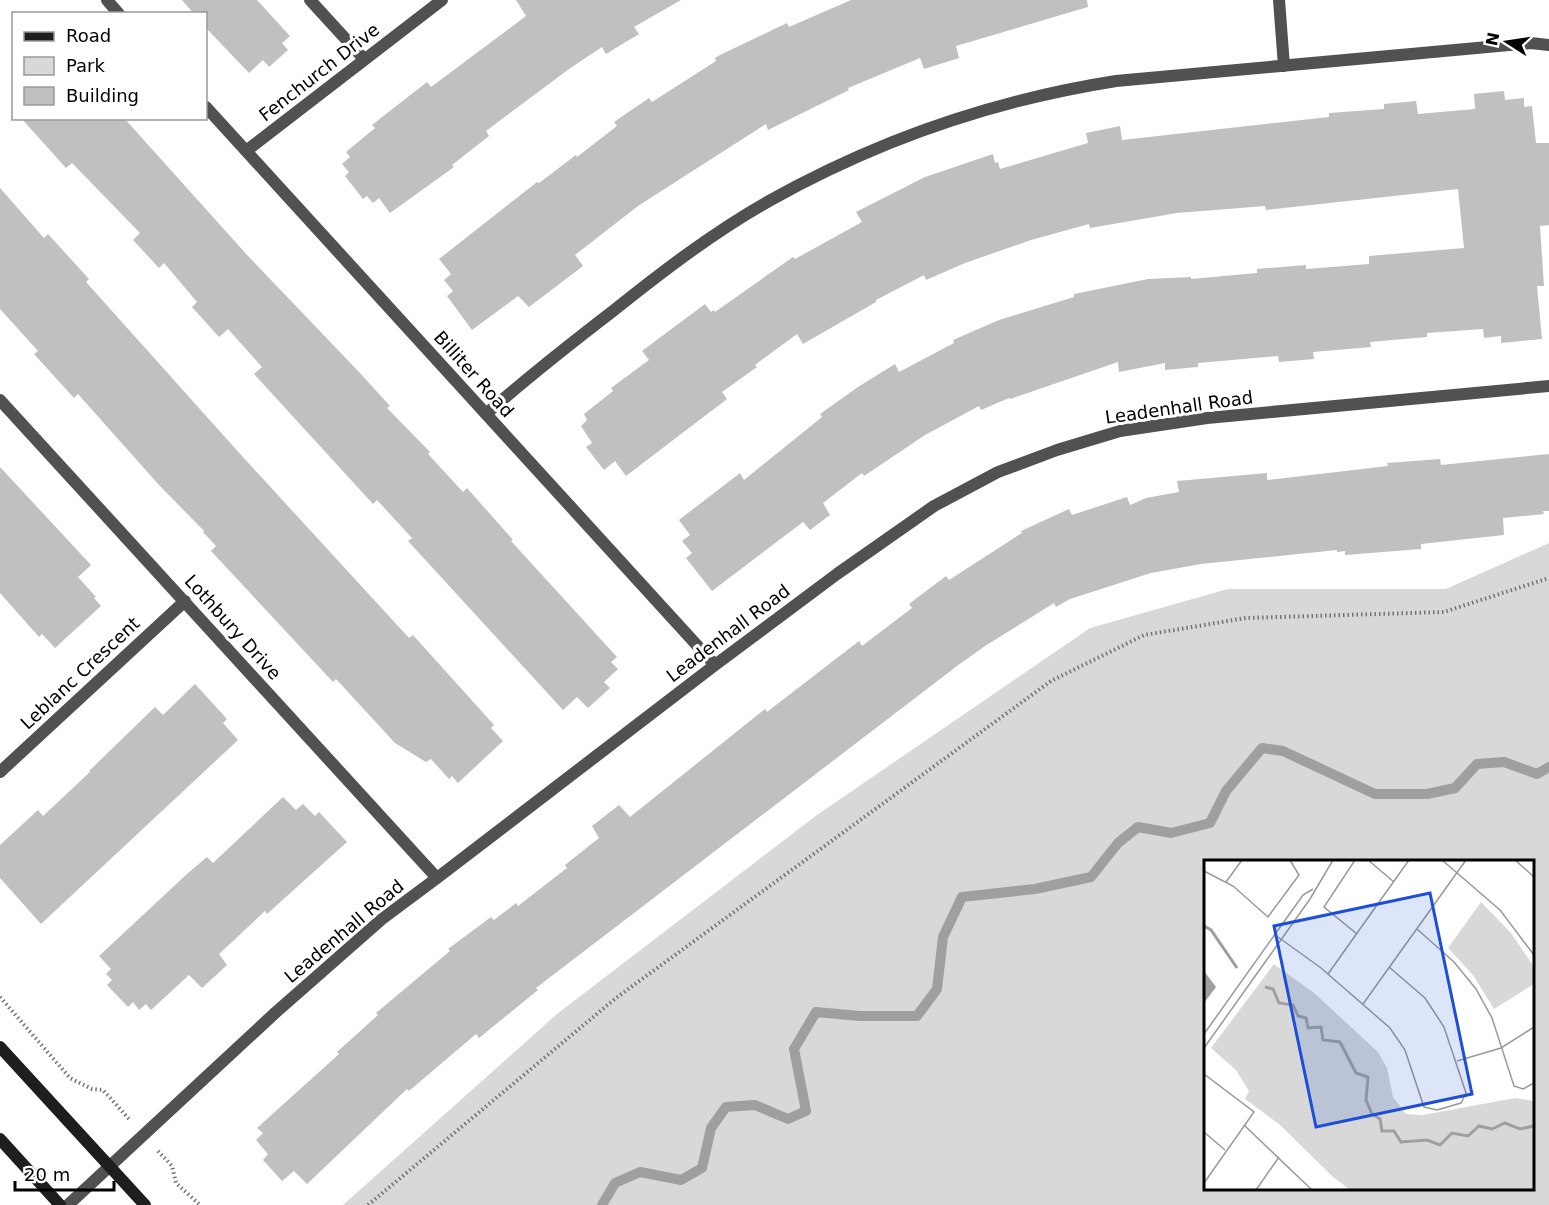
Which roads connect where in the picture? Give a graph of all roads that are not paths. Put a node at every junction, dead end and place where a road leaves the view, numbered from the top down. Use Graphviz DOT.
graph roads {
  1 [pos="107,0"];
  2 [pos="310,0"];
  3 [pos="442,0"];
  4 [pos="1279,0"];
  5 [pos="117,12"];
  6 [pos="1549,45"];
  7 [pos="364,59"];
  8 [pos="1284,66"];
  9 [pos="207,108"];
  10 [pos="246,151"];
  11 [pos="1549,387"];
  12 [pos="0,400"];
  13 [pos="486,414"];
  14 [pos="185,601"];
  15 [pos="715,664"];
  16 [pos="0,772"];
  17 [pos="437,878"];
  18 [pos="0,1047"];
  19 [pos="0,1139"];
  20 [pos="110,1166"];
  21 [pos="60,1205"];
  22 [pos="68,1205"];
  23 [pos="145,1205"];
  1 -- 5 [label="street"];
  2 -- 7 [label="street"];
  3 -- 7 [label="street, Fenchurch Drive"];
  4 -- 8 [label="street"];
  6 -- 8 [label="street"];
  7 -- 10 [label="street, Fenchurch Drive"];
  8 -- 13 [label="street"];
  9 -- 10 [label="street, Billiter Road"];
  10 -- 13 [label="street, Billiter Road"];
  11 -- 15 [label="street, Leadenhall Road"];
  12 -- 14 [label="street, Lothbury Drive"];
  13 -- 15 [label="street, Billiter Road"];
  14 -- 16 [label="street, Leblanc Crescent"];
  14 -- 17 [label="street, Lothbury Drive"];
  15 -- 17 [label="street, Leadenhall Road"];
  17 -- 20 [label="street, Leadenhall Road"];
  18 -- 20 [label="main road"];
  19 -- 21 [label="main road"];
  20 -- 22 [label="street, Leadenhall Road"];
  20 -- 23 [label="main road"];
}
